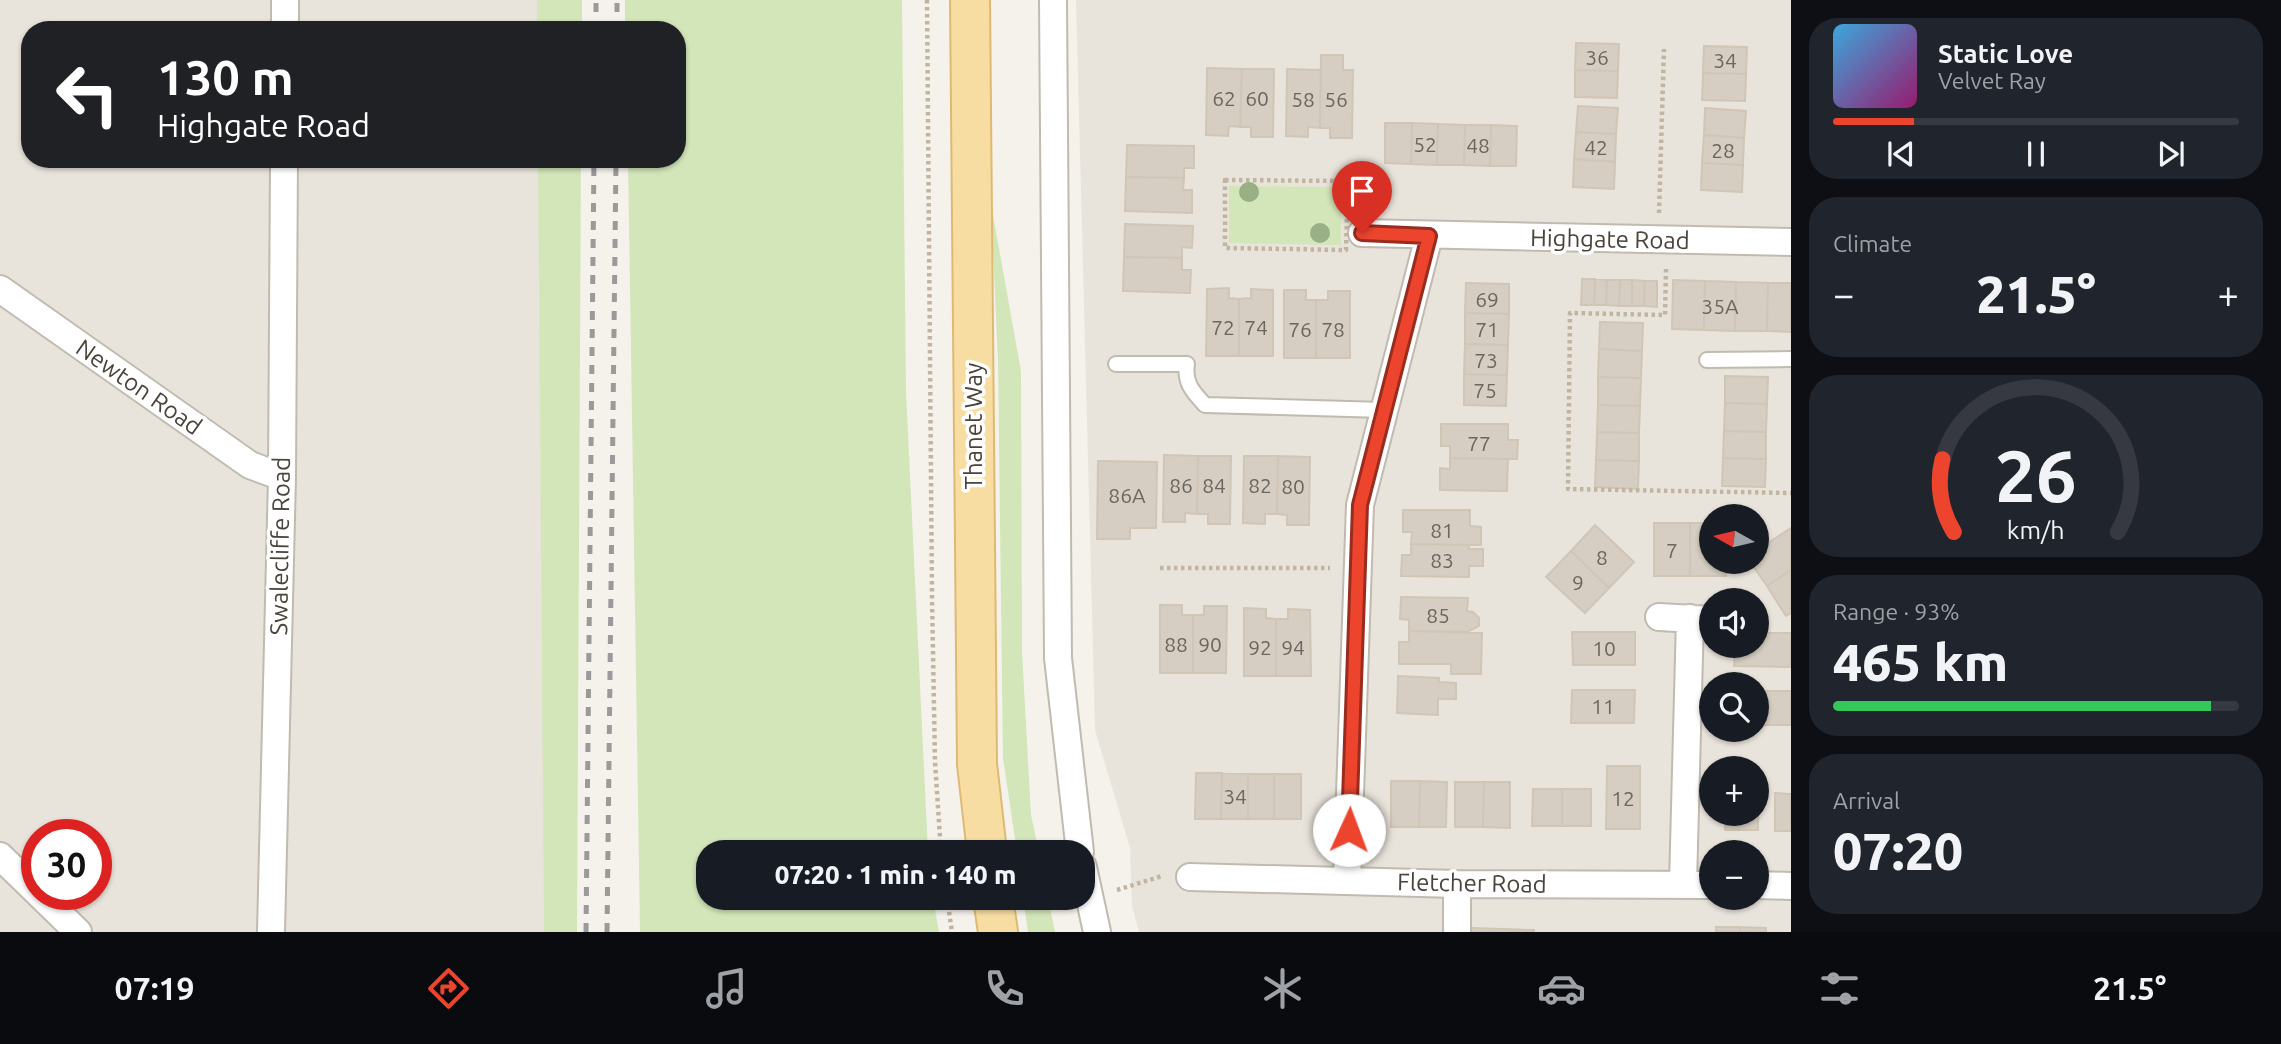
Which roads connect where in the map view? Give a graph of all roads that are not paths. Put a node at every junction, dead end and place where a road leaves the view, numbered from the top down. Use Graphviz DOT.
graph roads {
  1 [pos="285,0"];
  2 [pos="970,0"];
  3 [pos="1054,0"];
  4 [pos="285,21"];
  5 [pos="284,168"];
  6 [pos="1362,233"];
  7 [pos="1429,236"];
  8 [pos="1791,242"];
  9 [pos="0,289"];
  10 [pos="1791,359"];
  11 [pos="1707,360"];
  12 [pos="1116,365"];
  13 [pos="1384,410"];
  14 [pos="282,477"];
  15 [pos="1659,617"];
  16 [pos="1699,619"];
  17 [pos="1699,648"];
  18 [pos="986,840"];
  19 [pos="1079,840"];
  20 [pos="0,856"];
  21 [pos="21,876"];
  22 [pos="1190,877"];
  23 [pos="1347,881"];
  24 [pos="1457,884"];
  25 [pos="1683,884"];
  26 [pos="1699,885"];
  27 [pos="1769,886"];
  28 [pos="1791,886"];
  29 [pos="55,910"];
  30 [pos="995,910"];
  31 [pos="1092,910"];
  32 [pos="78,932"];
  33 [pos="271,932"];
  34 [pos="998,932"];
  35 [pos="1097,932"];
  36 [pos="1457,932"];
  1 -- 4 [label="street"];
  2 -- 18 [label="main road, Thanet Way"];
  3 -- 19 [label="street"];
  5 -- 14 [label="street, Swalecliffe Road"];
  6 -- 7 [label="street, Highgate Road"];
  7 -- 8 [label="street, Highgate Road"];
  7 -- 13 [label="street"];
  9 -- 14 [label="street, Newton Road"];
  10 -- 11 [label="lane"];
  12 -- 13 [label="lane"];
  13 -- 23 [label="street"];
  14 -- 33 [label="street, Swalecliffe Road"];
  15 -- 16 [label="street"];
  17 -- 25 [label="street"];
  20 -- 21 [label="street"];
  22 -- 23 [label="street, Fletcher Road"];
  23 -- 24 [label="street, Fletcher Road"];
  24 -- 25 [label="street, Fletcher Road"];
  24 -- 36 [label="street"];
  25 -- 26 [label="street, Fletcher Road"];
  27 -- 28 [label="street"];
  29 -- 32 [label="street"];
  30 -- 34 [label="main road"];
  31 -- 35 [label="street"];
}
